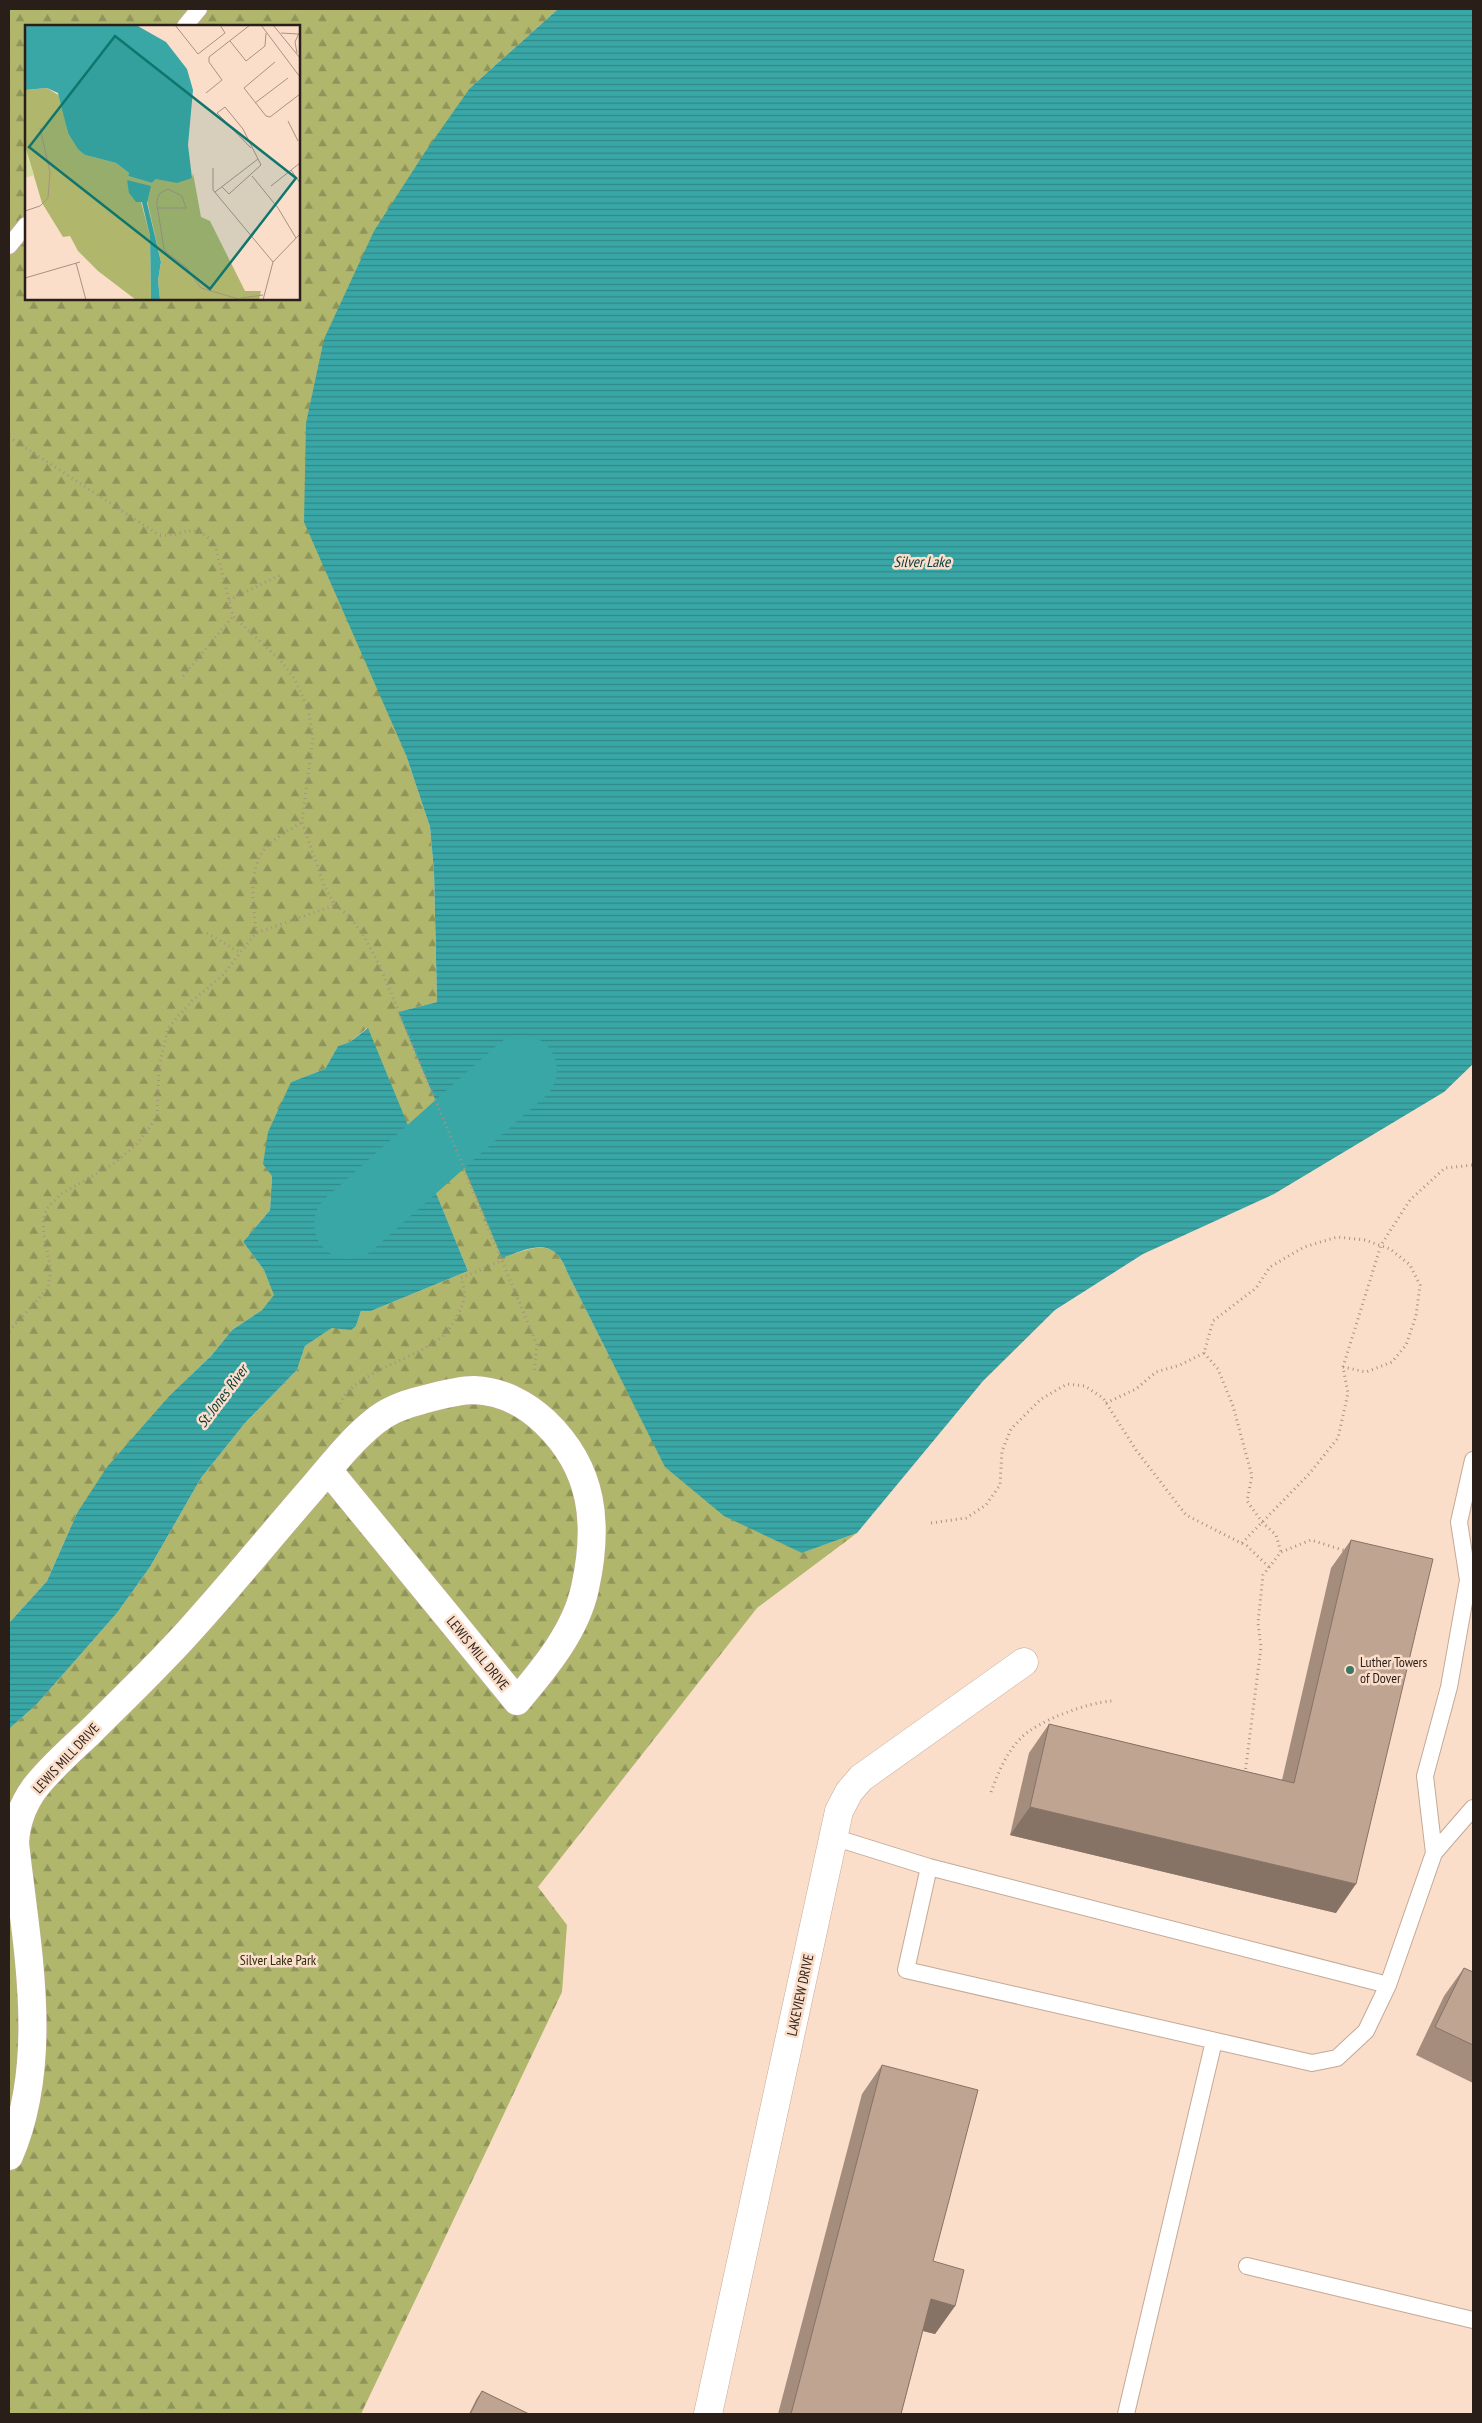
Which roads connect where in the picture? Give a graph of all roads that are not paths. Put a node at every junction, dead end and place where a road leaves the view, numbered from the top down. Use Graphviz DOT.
graph roads {
  1 [pos="199,9"];
  2 [pos="186,25"];
  3 [pos="25,226"];
  4 [pos="9,246"];
  5 [pos="1473,1460"];
  6 [pos="328,1470"];
  7 [pos="1024,1662"];
  8 [pos="1473,1808"];
  9 [pos="833,1837"];
  10 [pos="1434,1853"];
  11 [pos="928,1866"];
  12 [pos="1388,1985"];
  13 [pos="1214,2041"];
  14 [pos="9,2156"];
  15 [pos="1247,2266"];
  16 [pos="1473,2320"];
  17 [pos="708,2414"];
  18 [pos="1126,2414"];
  1 -- 2 [label="lane"];
  3 -- 4 [label="lane"];
  5 -- 10 [label="lane"];
  6 -- 6 [label="street, LEWIS MILL DRIVE"];
  6 -- 14 [label="street, LEWIS MILL DRIVE"];
  7 -- 9 [label="street, LAKEVIEW DRIVE"];
  8 -- 10 [label="lane"];
  9 -- 11 [label="lane"];
  9 -- 17 [label="street, LAKEVIEW DRIVE"];
  10 -- 12 [label="lane"];
  11 -- 12 [label="lane"];
  11 -- 13 [label="lane"];
  12 -- 13 [label="lane"];
  13 -- 18 [label="lane"];
  15 -- 16 [label="lane"];
}
